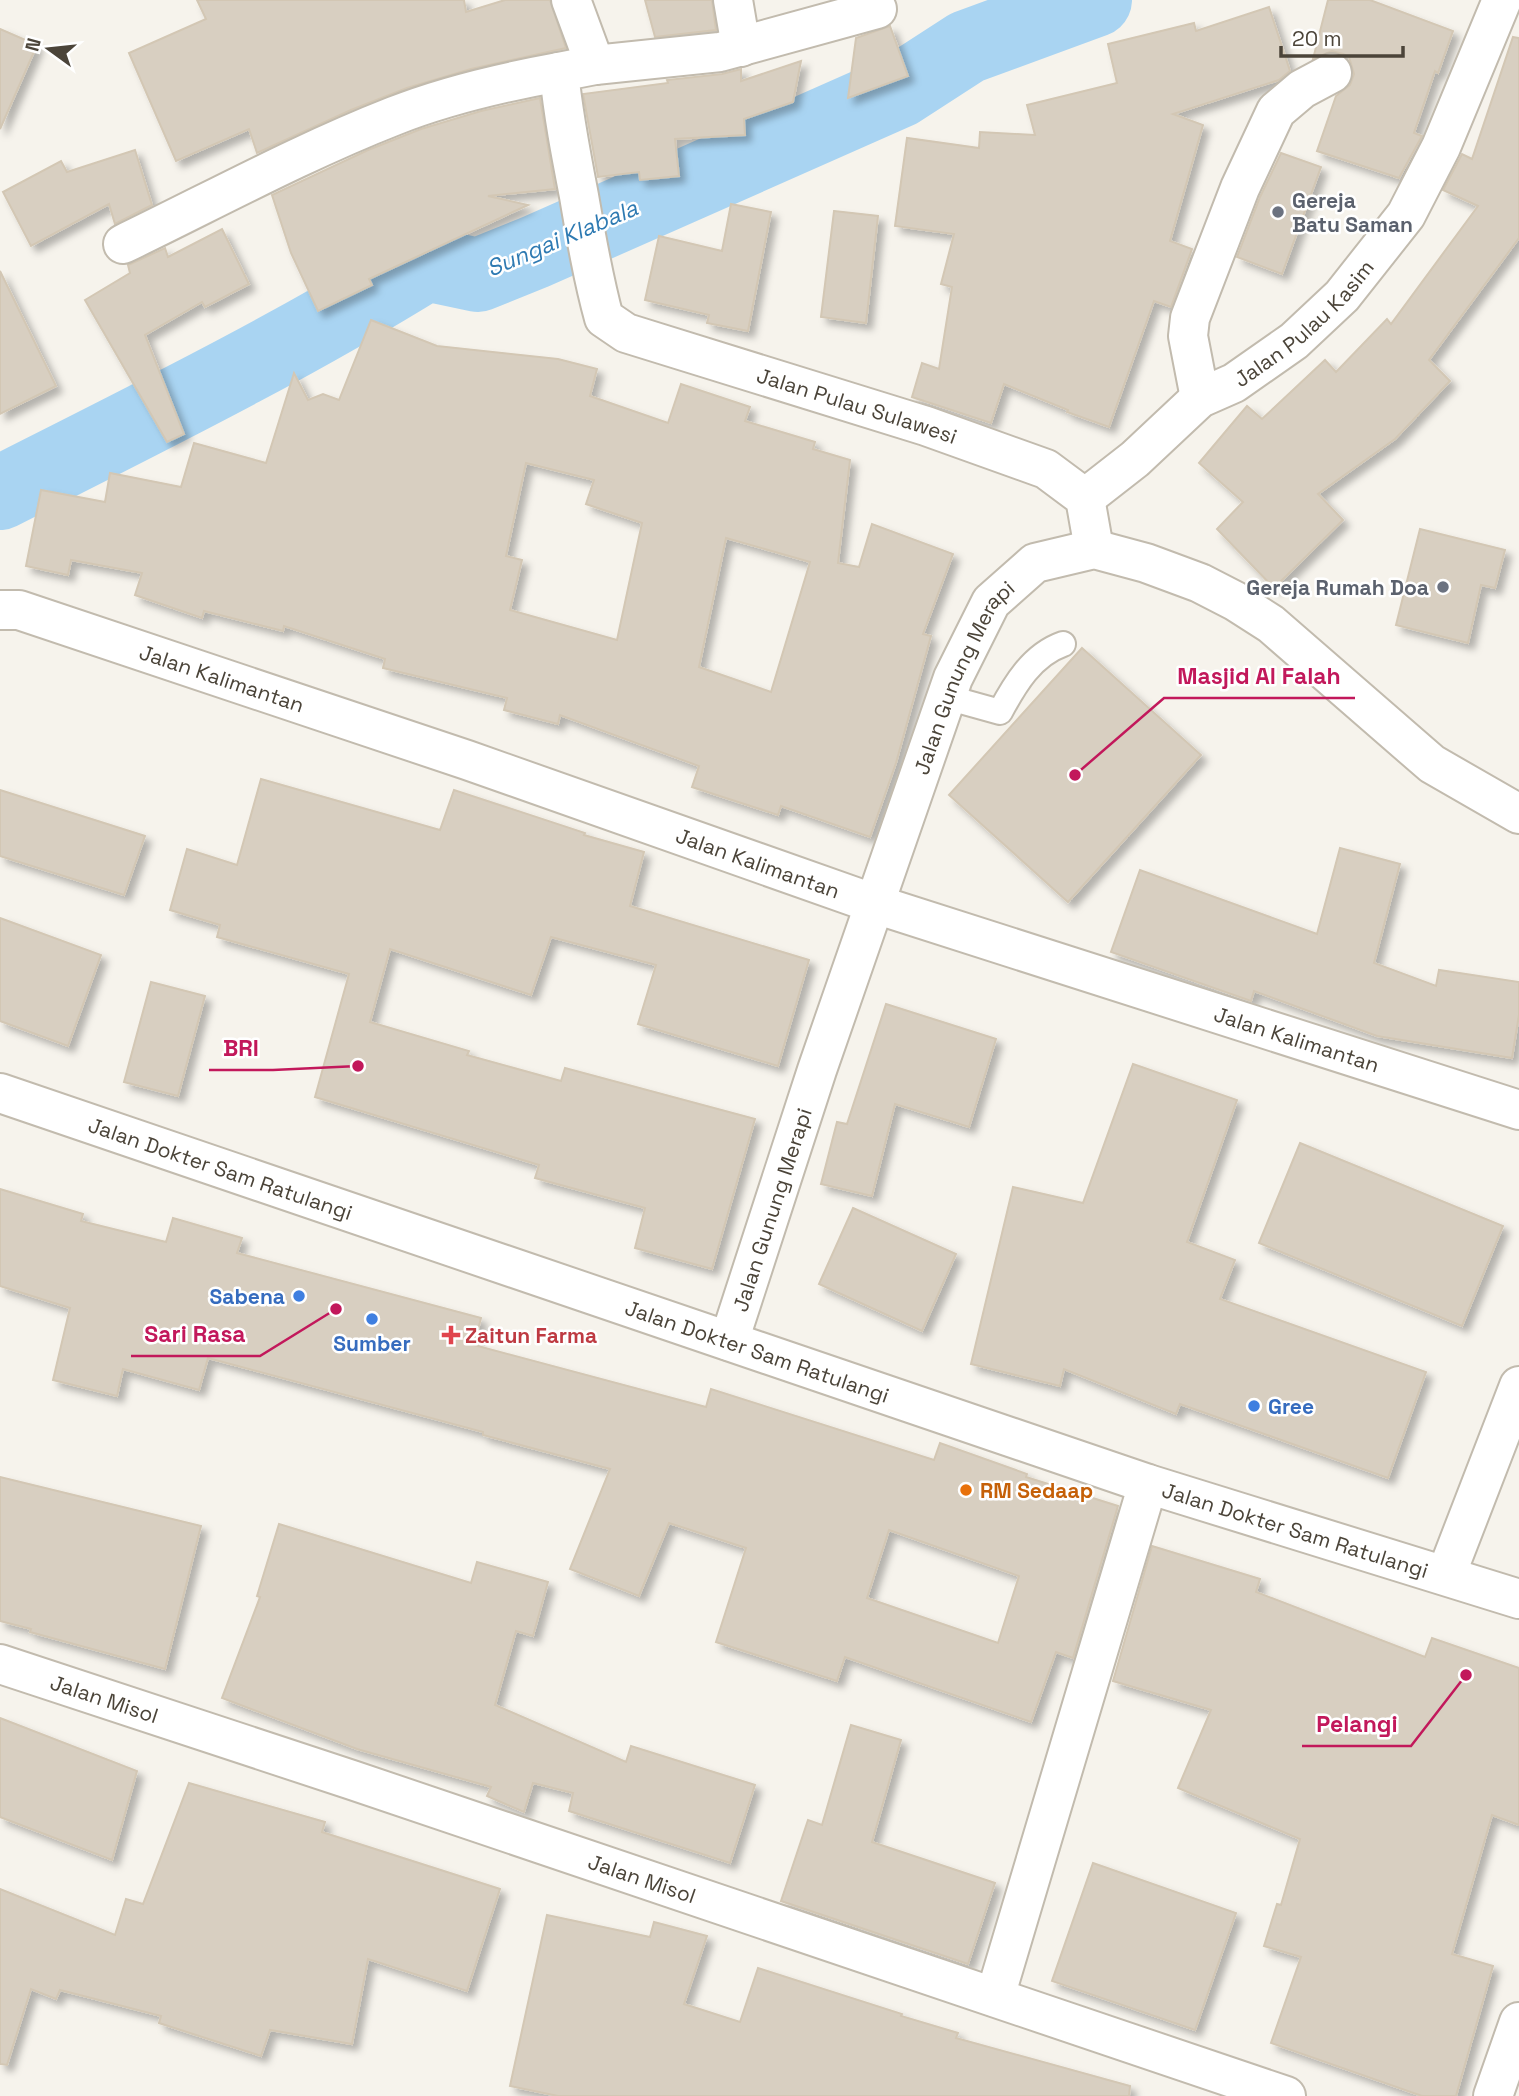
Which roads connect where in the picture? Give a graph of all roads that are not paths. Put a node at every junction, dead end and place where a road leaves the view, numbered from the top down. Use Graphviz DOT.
graph roads {
  1 [pos="571,0"];
  2 [pos="733,0"];
  3 [pos="877,9"];
  4 [pos="1497,9"];
  5 [pos="741,47"];
  6 [pos="577,69"];
  7 [pos="1332,73"];
  8 [pos="123,244"];
  9 [pos="1200,398"];
  10 [pos="1085,498"];
  11 [pos="1094,550"];
  12 [pos="0,610"];
  13 [pos="1063,644"];
  14 [pos="946,697"];
  15 [pos="1519,814"];
  16 [pos="875,904"];
  17 [pos="0,1093"];
  18 [pos="1519,1110"];
  19 [pos="729,1341"];
  20 [pos="1519,1386"];
  21 [pos="1148,1484"];
  22 [pos="1446,1575"];
  23 [pos="1519,1599"];
  24 [pos="0,1664"];
  25 [pos="995,1997"];
  26 [pos="1519,2022"];
  27 [pos="1286,2096"];
  28 [pos="1493,2096"];
  1 -- 6 [label="street, Jalan Pulau Sulawesi"];
  2 -- 5 [label="street"];
  3 -- 5 [label="street"];
  4 -- 9 [label="street, Jalan Pulau Kasim"];
  5 -- 6 [label="street"];
  6 -- 8 [label="street"];
  6 -- 10 [label="street, Jalan Pulau Sulawesi"];
  7 -- 9 [label="street"];
  9 -- 10 [label="street, Jalan Pulau Kasim"];
  10 -- 11 [label="street"];
  11 -- 14 [label="street, Jalan Gunung Merapi"];
  11 -- 15 [label="street, Jalan Gunung Merapi"];
  12 -- 16 [label="street, Jalan Kalimantan"];
  13 -- 14 [label="lane"];
  14 -- 16 [label="street, Jalan Gunung Merapi"];
  16 -- 18 [label="street, Jalan Kalimantan"];
  16 -- 19 [label="street, Jalan Gunung Merapi"];
  17 -- 19 [label="street, Jalan Dokter Sam Ratulangi"];
  19 -- 21 [label="street, Jalan Dokter Sam Ratulangi"];
  20 -- 22 [label="street"];
  21 -- 22 [label="street, Jalan Dokter Sam Ratulangi"];
  21 -- 25 [label="street"];
  22 -- 23 [label="street, Jalan Dokter Sam Ratulangi"];
  24 -- 25 [label="street, Jalan Misol"];
  25 -- 27 [label="street, Jalan Misol"];
  26 -- 28 [label="street"];
}
